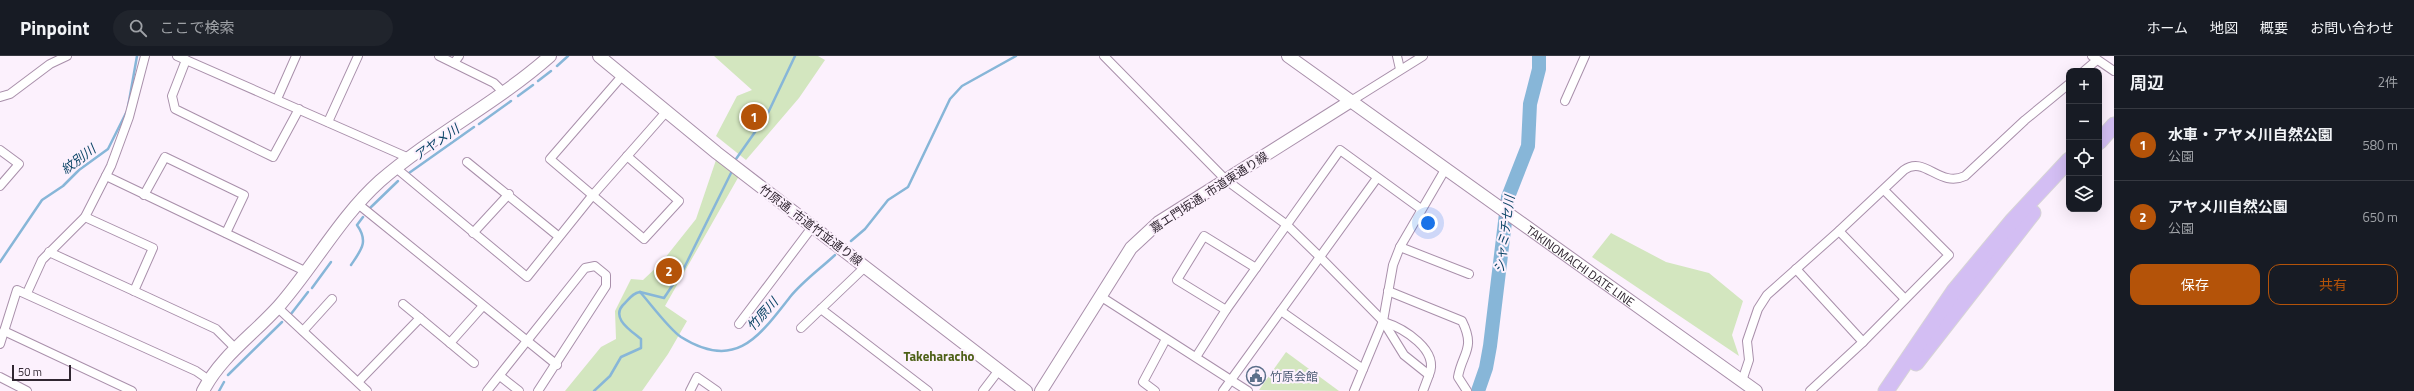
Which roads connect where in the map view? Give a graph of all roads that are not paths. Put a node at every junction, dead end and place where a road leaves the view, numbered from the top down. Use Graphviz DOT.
graph roads {
  1 [pos="67,56"];
  2 [pos="145,56"];
  3 [pos="177,56"];
  4 [pos="296,56"];
  5 [pos="358,56"];
  6 [pos="439,56"];
  7 [pos="459,56"];
  8 [pos="550,56"];
  9 [pos="599,56"];
  10 [pos="1104,56"];
  11 [pos="1288,56"];
  12 [pos="1396,56"];
  13 [pos="1422,56"];
  14 [pos="1585,56"];
  15 [pos="2094,58"];
  16 [pos="186,60"];
  17 [pos="454,63"];
  18 [pos="2086,68"];
  19 [pos="1400,69"];
  20 [pos="2114,71"];
  21 [pos="622,76"];
  22 [pos="2066,86"];
  23 [pos="503,92"];
  24 [pos="0,97"];
  25 [pos="276,99"];
  26 [pos="1351,101"];
  27 [pos="1565,101"];
  28 [pos="299,109"];
  29 [pos="666,112"];
  30 [pos="2114,112"];
  31 [pos="328,122"];
  32 [pos="2102,125"];
  33 [pos="2114,125"];
  34 [pos="2101,140"];
  35 [pos="0,150"];
  36 [pos="627,156"];
  37 [pos="409,158"];
  38 [pos="467,162"];
  39 [pos="2066,163"];
  40 [pos="396,168"];
  41 [pos="1446,168"];
  42 [pos="106,176"];
  43 [pos="2067,176"];
  44 [pos="1377,178"];
  45 [pos="1226,180"];
  46 [pos="0,186"];
  47 [pos="1884,190"];
  48 [pos="509,194"];
  49 [pos="144,195"];
  50 [pos="592,196"];
  51 [pos="358,204"];
  52 [pos="1421,209"];
  53 [pos="84,217"];
  54 [pos="1287,225"];
  55 [pos="813,226"];
  56 [pos="1839,231"];
  57 [pos="226,233"];
  58 [pos="473,233"];
  59 [pos="558,236"];
  60 [pos="1400,247"];
  61 [pos="49,252"];
  62 [pos="1320,257"];
  63 [pos="866,266"];
  64 [pos="1256,268"];
  65 [pos="1796,269"];
  66 [pos="307,272"];
  67 [pos="1469,274"];
  68 [pos="134,291"];
  69 [pos="1388,291"];
  70 [pos="27,293"];
  71 [pos="1100,296"];
  72 [pos="332,299"];
  73 [pos="1905,299"];
  74 [pos="403,304"];
  75 [pos="278,307"];
  76 [pos="482,307"];
  77 [pos="821,309"];
  78 [pos="1226,310"];
  79 [pos="1282,312"];
  80 [pos="420,318"];
  81 [pos="1383,321"];
  82 [pos="739,324"];
  83 [pos="801,328"];
  84 [pos="4,331"];
  85 [pos="303,331"];
  86 [pos="1166,339"];
  87 [pos="1863,342"];
  88 [pos="450,343"];
  89 [pos="526,343"];
  90 [pos="0,344"];
  91 [pos="235,348"];
  92 [pos="1196,358"];
  93 [pos="474,363"];
  94 [pos="557,365"];
  95 [pos="1363,369"];
  96 [pos="999,370"];
  97 [pos="1429,375"];
  98 [pos="500,376"];
  99 [pos="0,377"];
  100 [pos="1737,377"];
  101 [pos="209,380"];
  102 [pos="1232,380"];
  103 [pos="358,382"];
  104 [pos="1466,390"];
  105 [pos="27,391"];
  106 [pos="132,391"];
  107 [pos="203,391"];
  108 [pos="367,391"];
  109 [pos="488,391"];
  110 [pos="519,391"];
  111 [pos="538,391"];
  112 [pos="690,391"];
  113 [pos="717,391"];
  114 [pos="928,391"];
  115 [pos="983,391"];
  116 [pos="1026,391"];
  117 [pos="1041,391"];
  118 [pos="1155,391"];
  119 [pos="1223,391"];
  120 [pos="1248,391"];
  121 [pos="1354,391"];
  122 [pos="1423,391"];
  123 [pos="1756,391"];
  124 [pos="1810,391"];
  125 [pos="1886,391"];
  126 [pos="1896,391"];
  1 -- 24 [label="street"];
  2 -- 42 [label="street"];
  3 -- 16 [label="street"];
  4 -- 25 [label="street"];
  5 -- 31 [label="street"];
  6 -- 17 [label="street"];
  7 -- 17 [label="street"];
  8 -- 23 [label="street"];
  9 -- 21 [label="street, 竹原通, 市道竹並通り線"];
  10 -- 45 [label="street"];
  11 -- 26 [label="street, TAKINOMACHI DATE LINE"];
  12 -- 19 [label="street"];
  13 -- 19 [label="street"];
  14 -- 27 [label="street"];
  15 -- 18 [label="street"];
  15 -- 20 [label="street"];
  16 -- 25 [label="street"];
  16 -- 28 [label="street"];
  17 -- 23 [label="street"];
  19 -- 26 [label="street"];
  21 -- 29 [label="street, 竹原通, 市道竹並通り線"];
  21 -- 50 [label="street"];
  22 -- 47 [label="street"];
  23 -- 37 [label="street"];
  25 -- 28 [label="street"];
  26 -- 41 [label="street, TAKINOMACHI DATE LINE"];
  26 -- 45 [label="street, 嘉エ門坂通, 市道東通り線"];
  28 -- 31 [label="street"];
  29 -- 36 [label="street"];
  29 -- 55 [label="street, 竹原通, 市道竹並通り線"];
  30 -- 32 [label="highway"];
  31 -- 37 [label="street"];
  33 -- 34 [label="highway"];
  35 -- 46 [label="street"];
  36 -- 50 [label="street"];
  36 -- 50 [label="street"];
  37 -- 40 [label="street"];
  38 -- 48 [label="street"];
  39 -- 125 [label="highway"];
  40 -- 51 [label="street"];
  40 -- 58 [label="street"];
  41 -- 52 [label="street"];
  41 -- 100 [label="street, TAKINOMACHI DATE LINE"];
  42 -- 49 [label="street"];
  42 -- 53 [label="street"];
  43 -- 126 [label="highway"];
  44 -- 52 [label="street"];
  44 -- 54 [label="street"];
  44 -- 62 [label="street"];
  45 -- 54 [label="street"];
  45 -- 71 [label="street, 嘉エ門坂通, 市道東通り線"];
  47 -- 56 [label="street"];
  47 -- 73 [label="street"];
  48 -- 58 [label="street"];
  48 -- 59 [label="street"];
  49 -- 57 [label="street"];
  49 -- 57 [label="street"];
  50 -- 59 [label="street"];
  51 -- 66 [label="street"];
  51 -- 76 [label="street"];
  52 -- 60 [label="street"];
  53 -- 61 [label="street"];
  53 -- 68 [label="street"];
  54 -- 62 [label="street"];
  54 -- 64 [label="street"];
  55 -- 63 [label="street, 竹原通, 市道竹並通り線"];
  55 -- 82 [label="street"];
  56 -- 65 [label="street"];
  56 -- 73 [label="street"];
  57 -- 66 [label="street"];
  58 -- 59 [label="street"];
  60 -- 67 [label="street"];
  60 -- 69 [label="street"];
  61 -- 68 [label="street"];
  61 -- 70 [label="street"];
  62 -- 79 [label="street"];
  62 -- 81 [label="street"];
  63 -- 77 [label="street"];
  63 -- 96 [label="street, 竹原通, 市道竹並通り線"];
  64 -- 78 [label="street"];
  64 -- 78 [label="street"];
  65 -- 87 [label="street"];
  65 -- 100 [label="street"];
  66 -- 75 [label="street"];
  68 -- 91 [label="street"];
  69 -- 81 [label="street"];
  69 -- 104 [label="street"];
  70 -- 84 [label="street"];
  70 -- 101 [label="street"];
  71 -- 86 [label="street"];
  71 -- 117 [label="street, 嘉エ門坂通, 市道東通り線"];
  72 -- 85 [label="street"];
  73 -- 87 [label="street"];
  74 -- 80 [label="street"];
  75 -- 85 [label="street"];
  75 -- 91 [label="street"];
  76 -- 88 [label="street"];
  76 -- 89 [label="street"];
  77 -- 83 [label="street"];
  77 -- 114 [label="street"];
  78 -- 92 [label="street"];
  79 -- 95 [label="street"];
  79 -- 102 [label="street"];
  80 -- 88 [label="street"];
  80 -- 103 [label="street"];
  81 -- 95 [label="street"];
  81 -- 97 [label="street"];
  81 -- 97 [label="street"];
  84 -- 90 [label="street"];
  84 -- 106 [label="street"];
  85 -- 103 [label="street"];
  86 -- 92 [label="street"];
  86 -- 118 [label="street"];
  87 -- 124 [label="street"];
  88 -- 93 [label="street"];
  89 -- 94 [label="street"];
  89 -- 94 [label="street"];
  89 -- 98 [label="street"];
  91 -- 101 [label="street"];
  92 -- 102 [label="street"];
  94 -- 111 [label="street"];
  95 -- 121 [label="street"];
  96 -- 115 [label="street"];
  96 -- 116 [label="street, 竹原通, 市道竹並通り線"];
  97 -- 122 [label="street"];
  98 -- 109 [label="street"];
  98 -- 110 [label="street"];
  99 -- 105 [label="street"];
  100 -- 123 [label="street, TAKINOMACHI DATE LINE"];
  101 -- 107 [label="street"];
  102 -- 119 [label="street"];
  102 -- 120 [label="street"];
  103 -- 108 [label="street"];
  112 -- 113 [label="street"];
}
